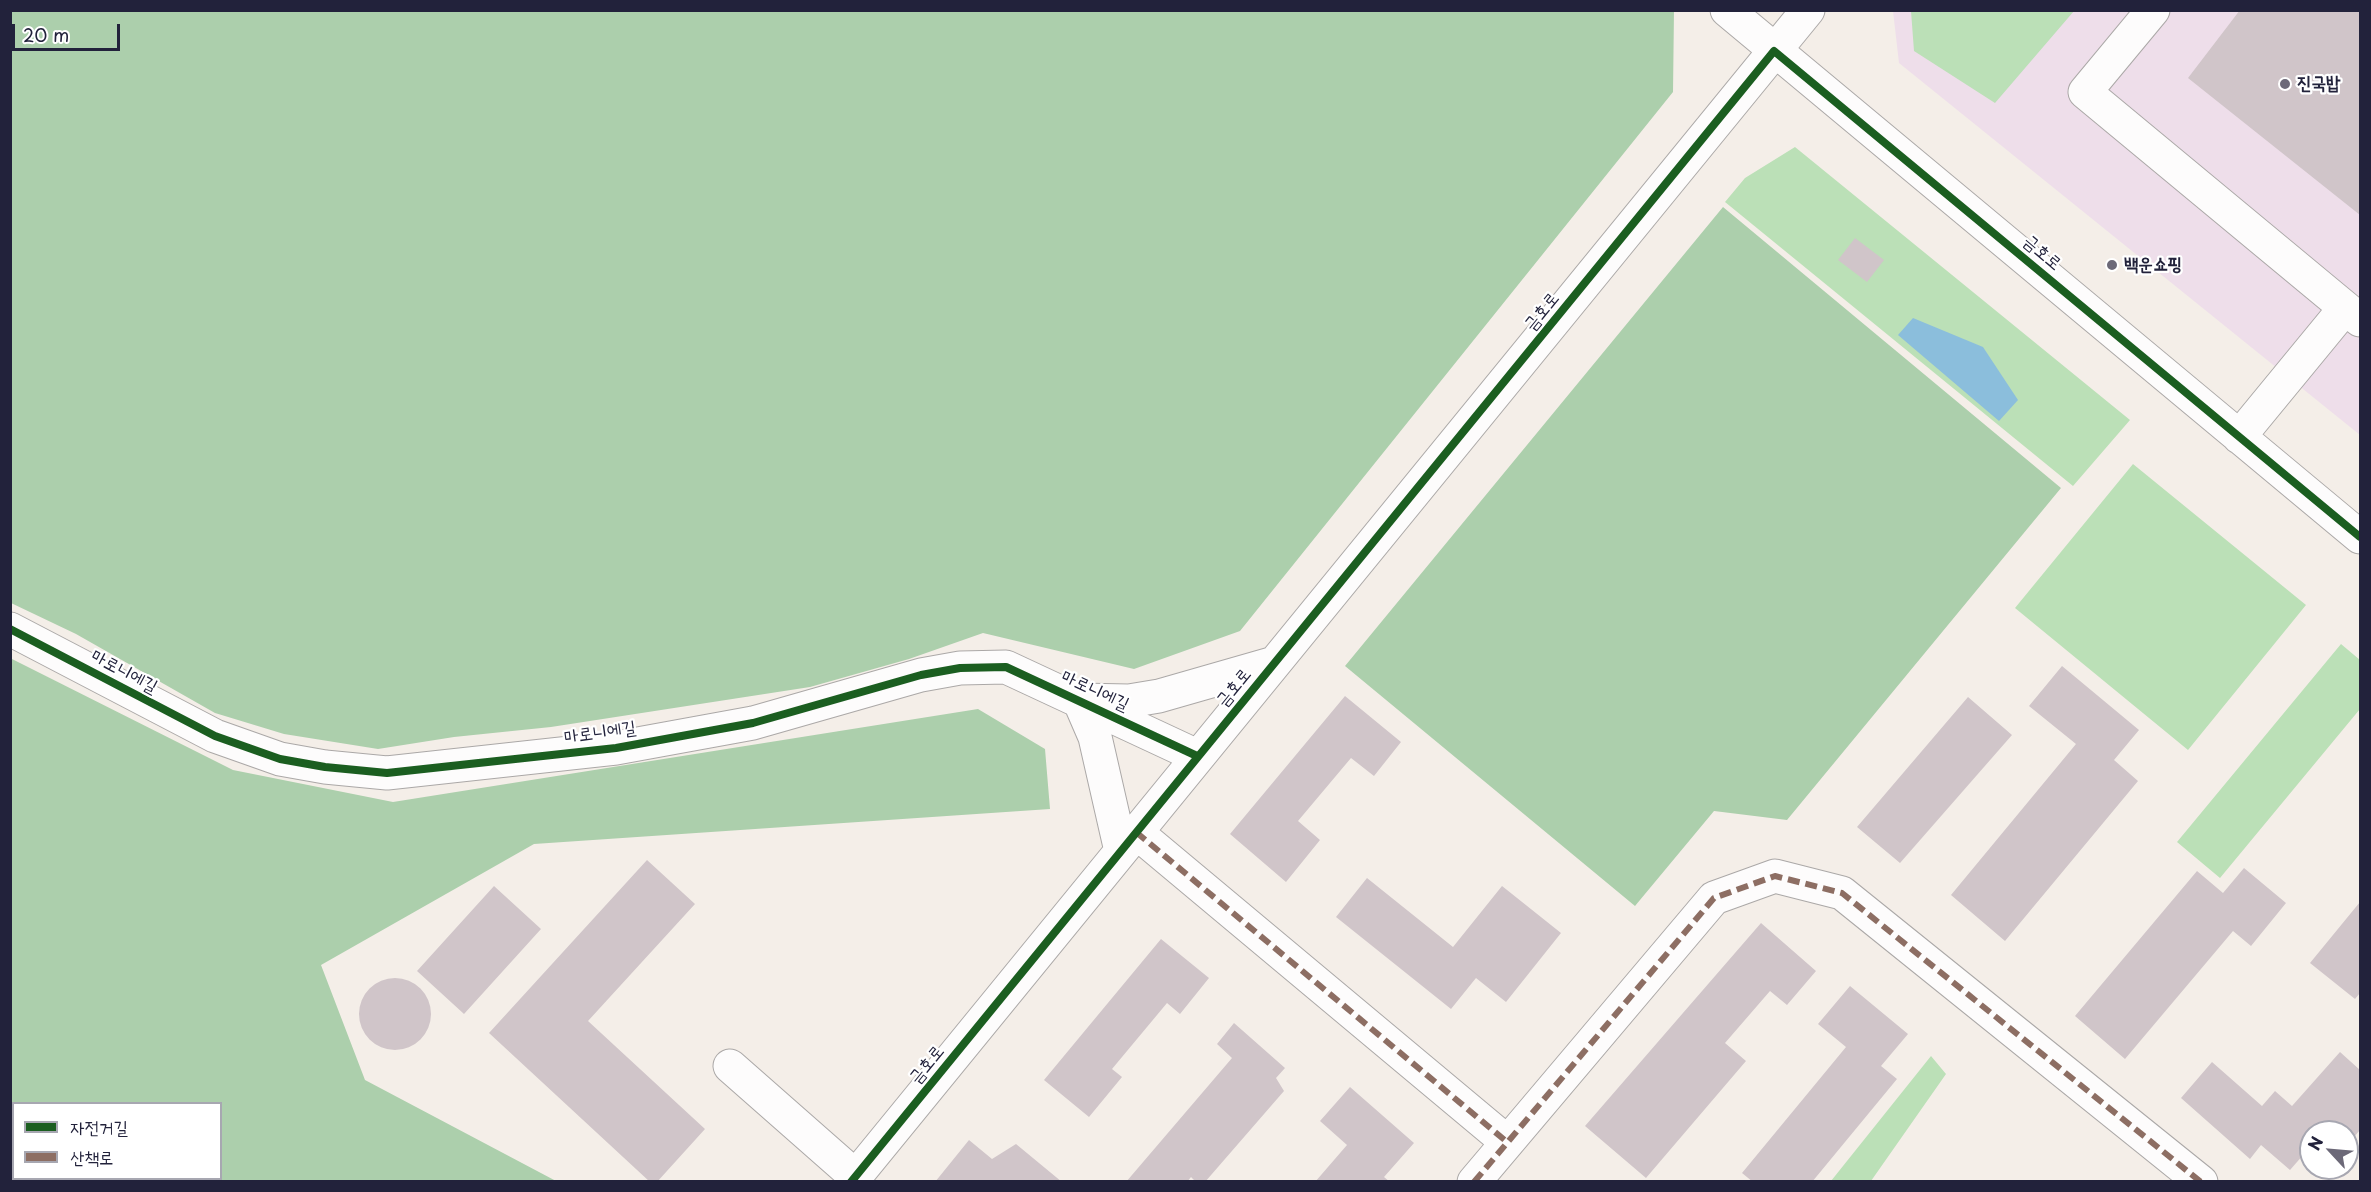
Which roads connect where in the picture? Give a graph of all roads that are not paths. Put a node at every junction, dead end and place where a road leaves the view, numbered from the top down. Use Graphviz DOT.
graph roads {
  1 [pos="1727,10"];
  2 [pos="1808,10"];
  3 [pos="2152,10"];
  4 [pos="1774,51"];
  5 [pos="2353,314"];
  6 [pos="2239,436"];
  7 [pos="2361,537"];
  8 [pos="10,629"];
  9 [pos="1274,663"];
  10 [pos="1079,700"];
  11 [pos="1197,756"];
  12 [pos="1128,841"];
  13 [pos="730,1066"];
  14 [pos="1507,1143"];
  15 [pos="853,1179"];
  16 [pos="1474,1182"];
  17 [pos="2201,1182"];
  1 -- 4 [label="street"];
  2 -- 4 [label="street"];
  3 -- 5 [label="street"];
  4 -- 6 [label="street, 금호로"];
  4 -- 9 [label="street, 금호로"];
  5 -- 6 [label="street"];
  6 -- 7 [label="street, 금호로"];
  8 -- 10 [label="street, 마로니에길"];
  9 -- 10 [label="street"];
  9 -- 11 [label="street, 금호로"];
  10 -- 11 [label="street, 마로니에길"];
  10 -- 12 [label="street"];
  11 -- 12 [label="street, 금호로"];
  12 -- 14 [label="street"];
  12 -- 15 [label="street, 금호로"];
  13 -- 15 [label="street"];
  14 -- 16 [label="street"];
  14 -- 17 [label="street"];
}
